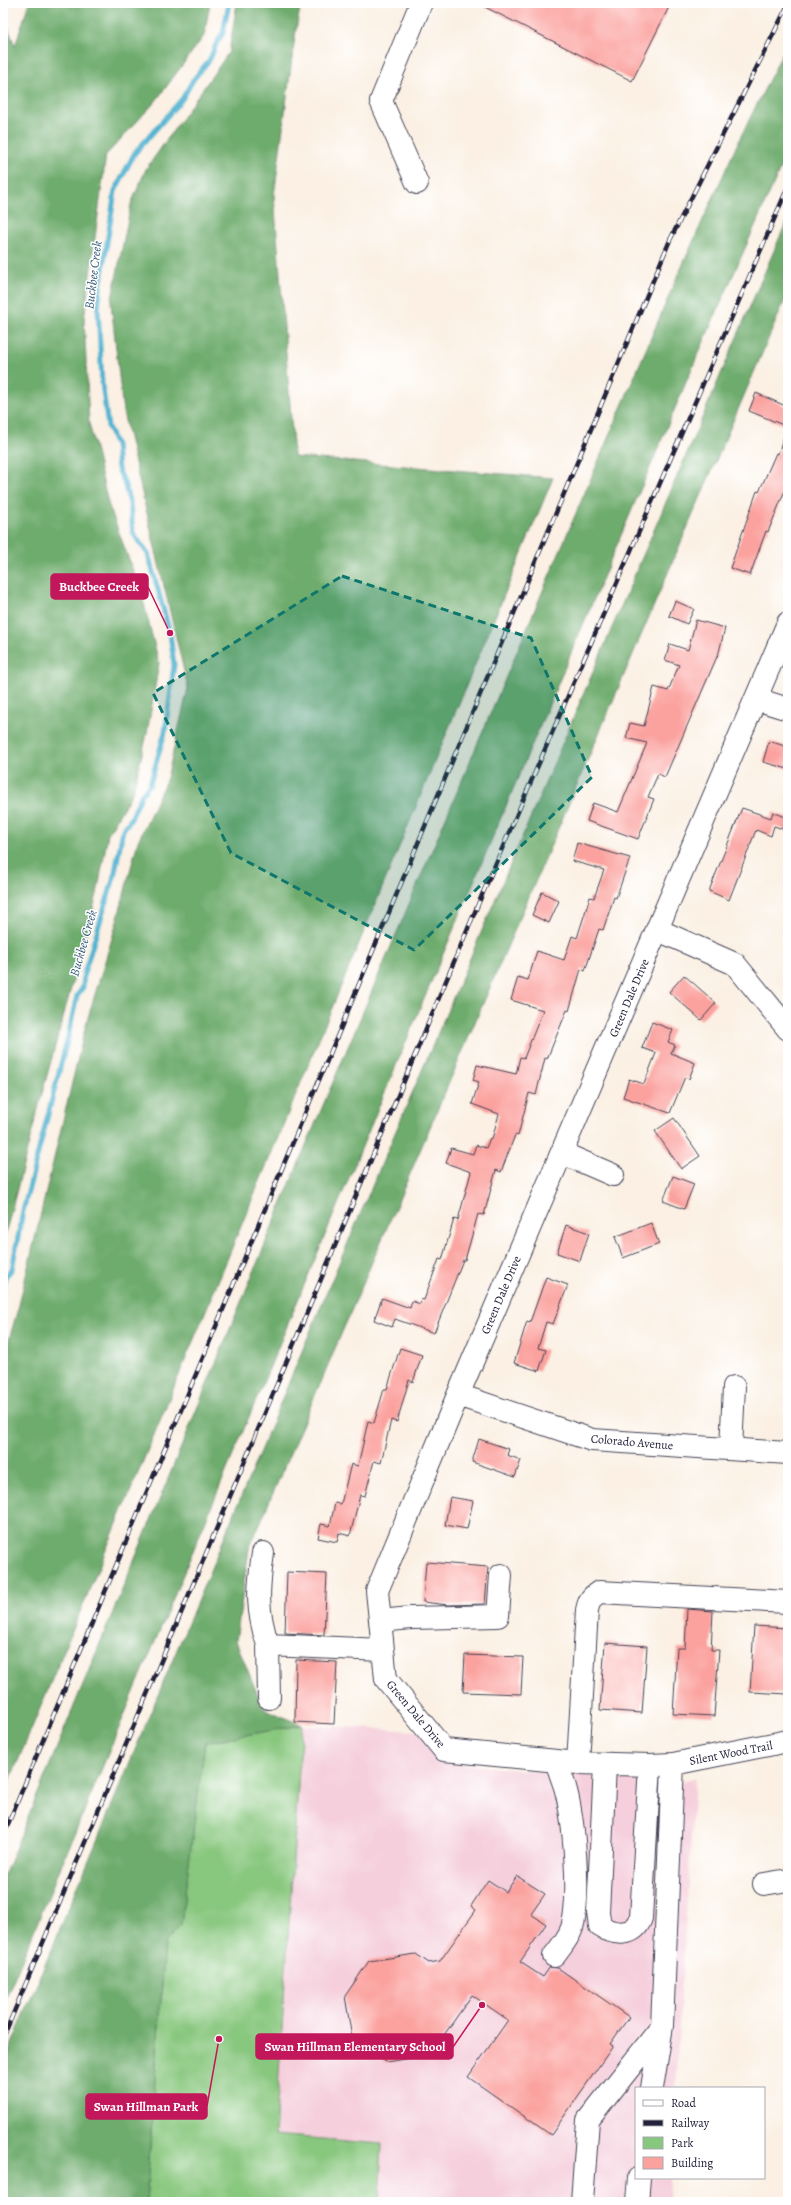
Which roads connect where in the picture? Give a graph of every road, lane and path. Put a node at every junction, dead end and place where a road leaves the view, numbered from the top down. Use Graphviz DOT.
graph roads {
  1 [pos="422,3"];
  2 [pos="417,183"];
  3 [pos="788,623"];
  4 [pos="756,699"];
  5 [pos="788,709"];
  6 [pos="658,930"];
  7 [pos="785,1020"];
  8 [pos="562,1153"];
  9 [pos="613,1175"];
  10 [pos="734,1387"];
  11 [pos="458,1395"];
  12 [pos="731,1449"];
  13 [pos="788,1453"];
  14 [pos="263,1553"];
  15 [pos="501,1575"];
  16 [pos="788,1602"];
  17 [pos="380,1621"];
  18 [pos="268,1645"];
  19 [pos="383,1650"];
  20 [pos="269,1698"];
  21 [pos="788,1741"];
  22 [pos="556,1761"];
  23 [pos="578,1763"];
  24 [pos="673,1764"];
  25 [pos="605,1765"];
  26 [pos="650,1765"];
  27 [pos="600,1865"];
  28 [pos="575,1868"];
  29 [pos="788,1880"];
  30 [pos="764,1884"];
  31 [pos="554,1956"];
  32 [pos="662,2026"];
  33 [pos="652,2087"];
  34 [pos="639,2179"];
  35 [pos="582,2202"];
  36 [pos="637,2202"];
  1 -- 2 [label="street"];
  3 -- 4 [label="street, Green Dale Drive"];
  4 -- 5 [label="street"];
  4 -- 6 [label="street, Green Dale Drive"];
  6 -- 7 [label="street"];
  6 -- 8 [label="street, Green Dale Drive"];
  8 -- 9 [label="street"];
  8 -- 11 [label="street, Green Dale Drive"];
  10 -- 12 [label="street"];
  11 -- 12 [label="street, Colorado Avenue"];
  11 -- 17 [label="street, Green Dale Drive"];
  12 -- 13 [label="street, Colorado Avenue"];
  14 -- 18 [label="street"];
  15 -- 17 [label="street"];
  16 -- 23 [label="street"];
  17 -- 19 [label="street, Green Dale Drive"];
  18 -- 19 [label="street"];
  18 -- 20 [label="street"];
  19 -- 22 [label="street, Green Dale Drive"];
  21 -- 24 [label="street, Silent Wood Trail"];
  22 -- 23 [label="street, Green Dale Drive"];
  22 -- 28 [label="street"];
  23 -- 25 [label="street, Green Dale Drive"];
  24 -- 26 [label="street, Green Dale Drive"];
  24 -- 32 [label="street"];
  25 -- 26 [label="street, Green Dale Drive"];
  25 -- 27 [label="street"];
  26 -- 27 [label="street"];
  27 -- 28 [label="street"];
  28 -- 31 [label="street"];
  29 -- 30 [label="street"];
  32 -- 33 [label="street"];
  32 -- 35 [label="street"];
  34 -- 36 [label="street"];
}
